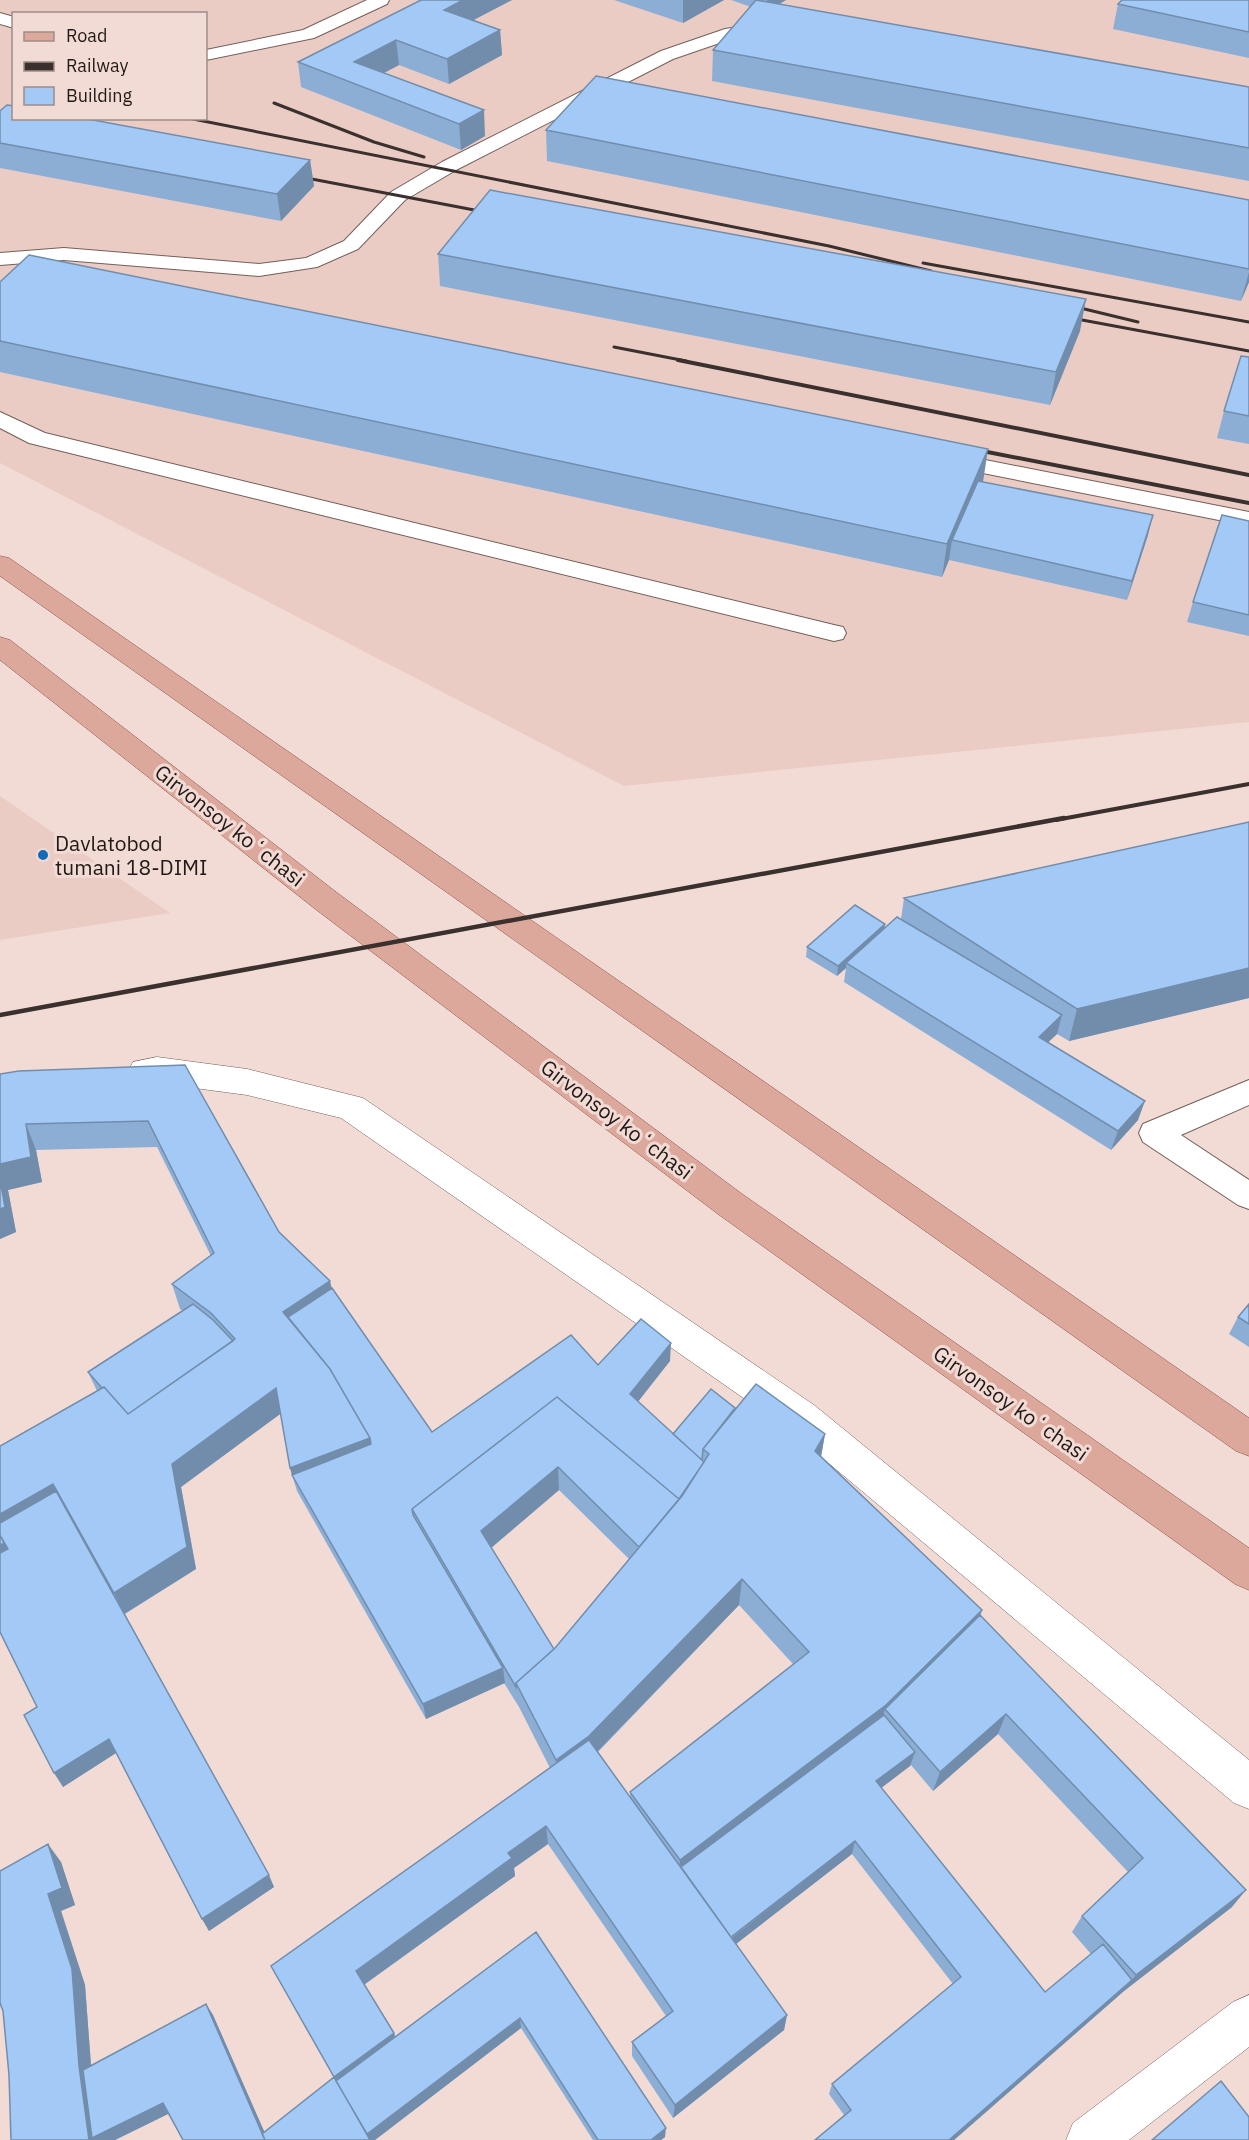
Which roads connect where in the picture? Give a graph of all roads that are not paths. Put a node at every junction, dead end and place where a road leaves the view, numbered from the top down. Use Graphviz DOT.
graph roads {
  1 [pos="381,0"];
  2 [pos="782,28"];
  3 [pos="207,56"];
  4 [pos="602,88"];
  5 [pos="626,93"];
  6 [pos="0,259"];
  7 [pos="57,276"];
  8 [pos="0,419"];
  9 [pos="930,456"];
  10 [pos="1249,519"];
  11 [pos="0,564"];
  12 [pos="834,633"];
  13 [pos="0,646"];
  14 [pos="112,1072"];
  15 [pos="1249,1092"];
  16 [pos="1249,1196"];
  17 [pos="1249,1439"];
  18 [pos="1249,1571"];
  19 [pos="1249,1788"];
  20 [pos="1249,2018"];
  21 [pos="1090,2140"];
  1 -- 3 [label="lane"];
  2 -- 4 [label="lane"];
  4 -- 5 [label="lane"];
  4 -- 6 [label="lane"];
  6 -- 7 [label="lane"];
  8 -- 12 [label="lane"];
  9 -- 10 [label="lane"];
  11 -- 17 [label="main road"];
  13 -- 18 [label="main road, Girvonsoy koʻchasi"];
  14 -- 19 [label="street"];
  15 -- 16 [label="lane"];
  20 -- 21 [label="street"];
}
